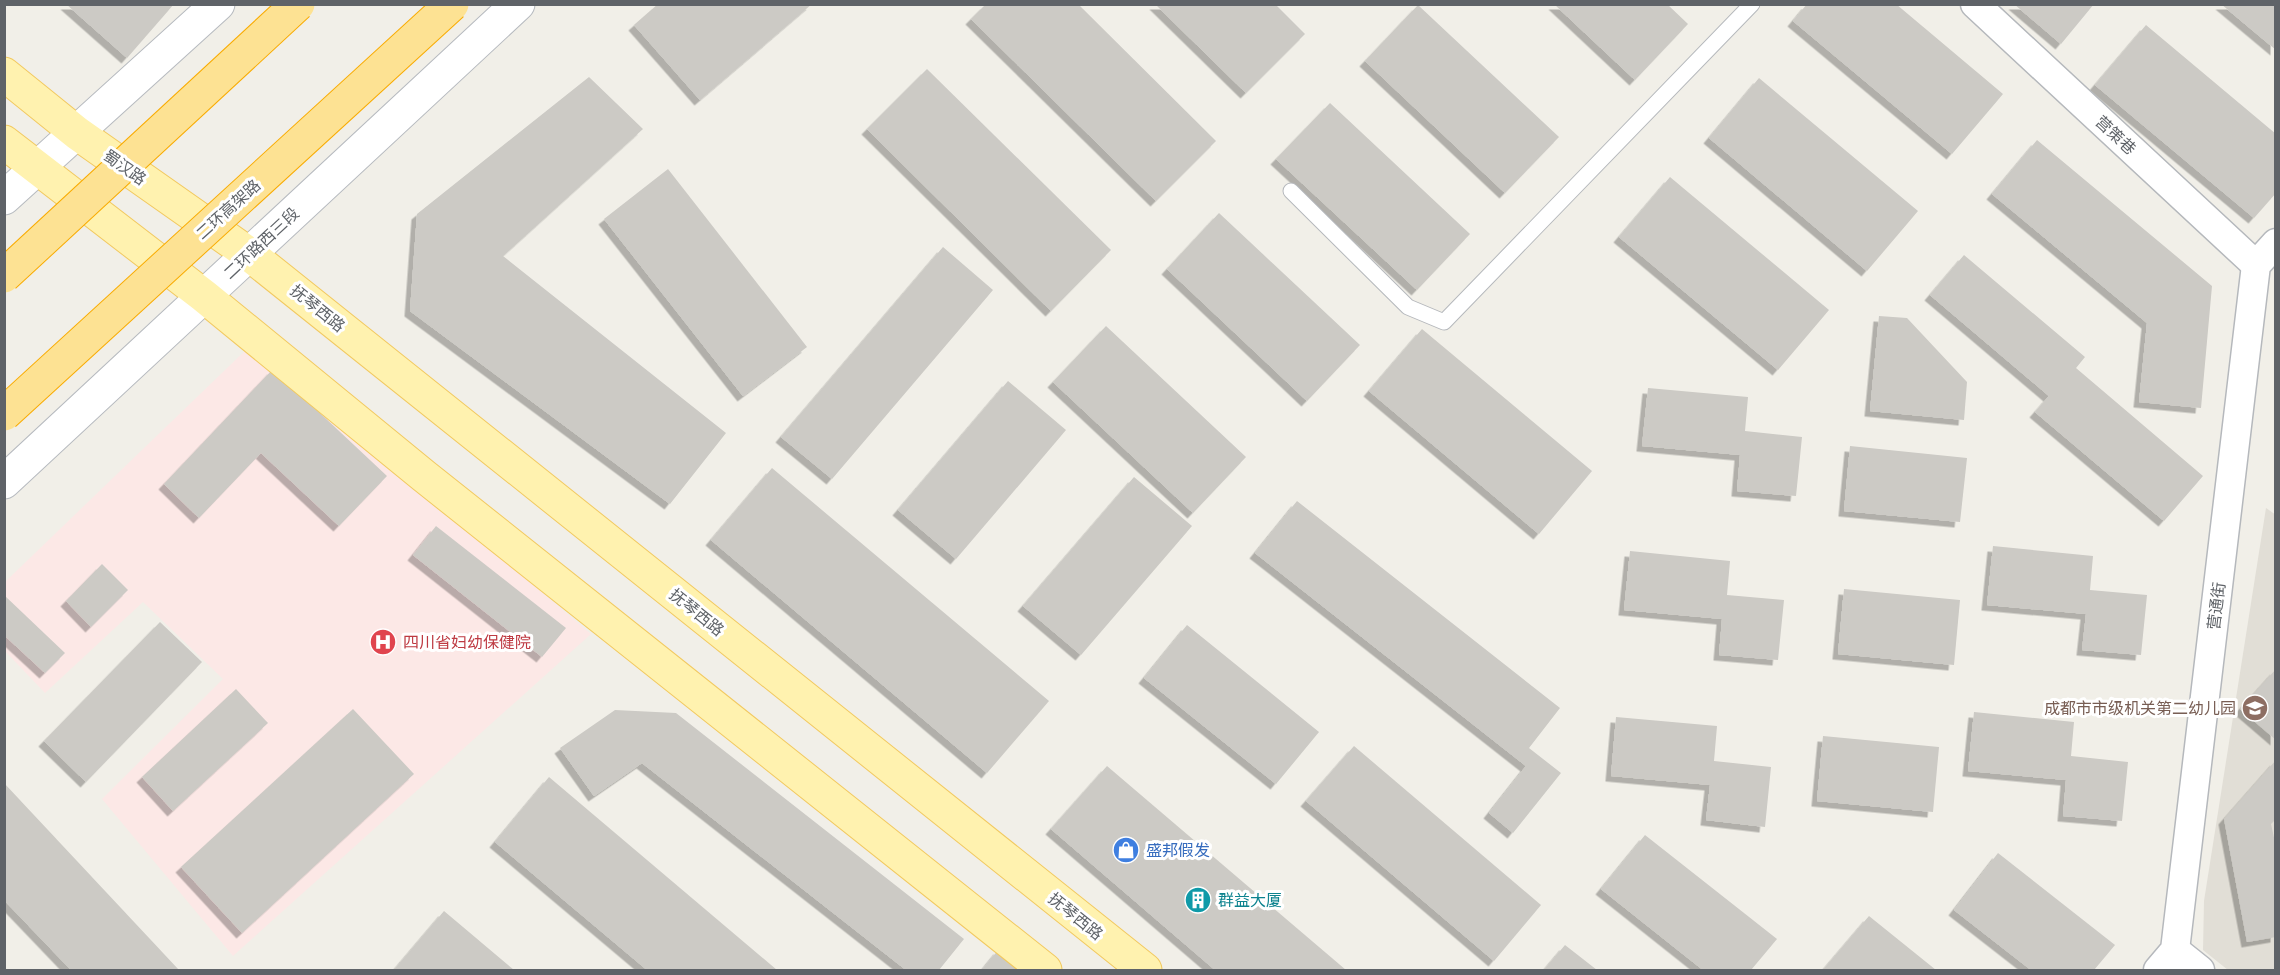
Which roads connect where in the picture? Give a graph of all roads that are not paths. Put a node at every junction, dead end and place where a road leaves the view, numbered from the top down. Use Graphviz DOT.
graph roads {
  1 [pos="218,4"];
  2 [pos="298,4"];
  3 [pos="452,4"];
  4 [pos="518,4"];
  5 [pos="1752,4"];
  6 [pos="1975,4"];
  7 [pos="4,75"];
  8 [pos="77,133"];
  9 [pos="4,142"];
  10 [pos="38,169"];
  11 [pos="1291,191"];
  12 [pos="4,198"];
  13 [pos="2276,243"];
  14 [pos="249,254"];
  15 [pos="2256,265"];
  16 [pos="4,276"];
  17 [pos="204,296"];
  18 [pos="4,414"];
  19 [pos="4,482"];
  20 [pos="2167,960"];
  21 [pos="1045,970"];
  22 [pos="1145,970"];
  23 [pos="2200,970"];
  1 -- 8 [label="main road"];
  2 -- 16 [label="highway, bridge"];
  3 -- 18 [label="highway, 二环高架路, bridge"];
  4 -- 14 [label="main road, 二环路西三段"];
  5 -- 11 [label="lane"];
  6 -- 15 [label="street, 营策巷"];
  7 -- 8 [label="main road, 蜀汉路"];
  8 -- 10 [label="main road"];
  8 -- 14 [label="main road, 蜀汉路"];
  9 -- 10 [label="main road"];
  10 -- 12 [label="main road"];
  10 -- 17 [label="main road"];
  13 -- 15 [label="street"];
  14 -- 17 [label="main road, 二环路西三段"];
  14 -- 22 [label="main road, 抚琴西路"];
  15 -- 20 [label="street, 营通街"];
  17 -- 19 [label="main road, 二环路西三段"];
  17 -- 21 [label="main road"];
  20 -- 23 [label="street"];
}
